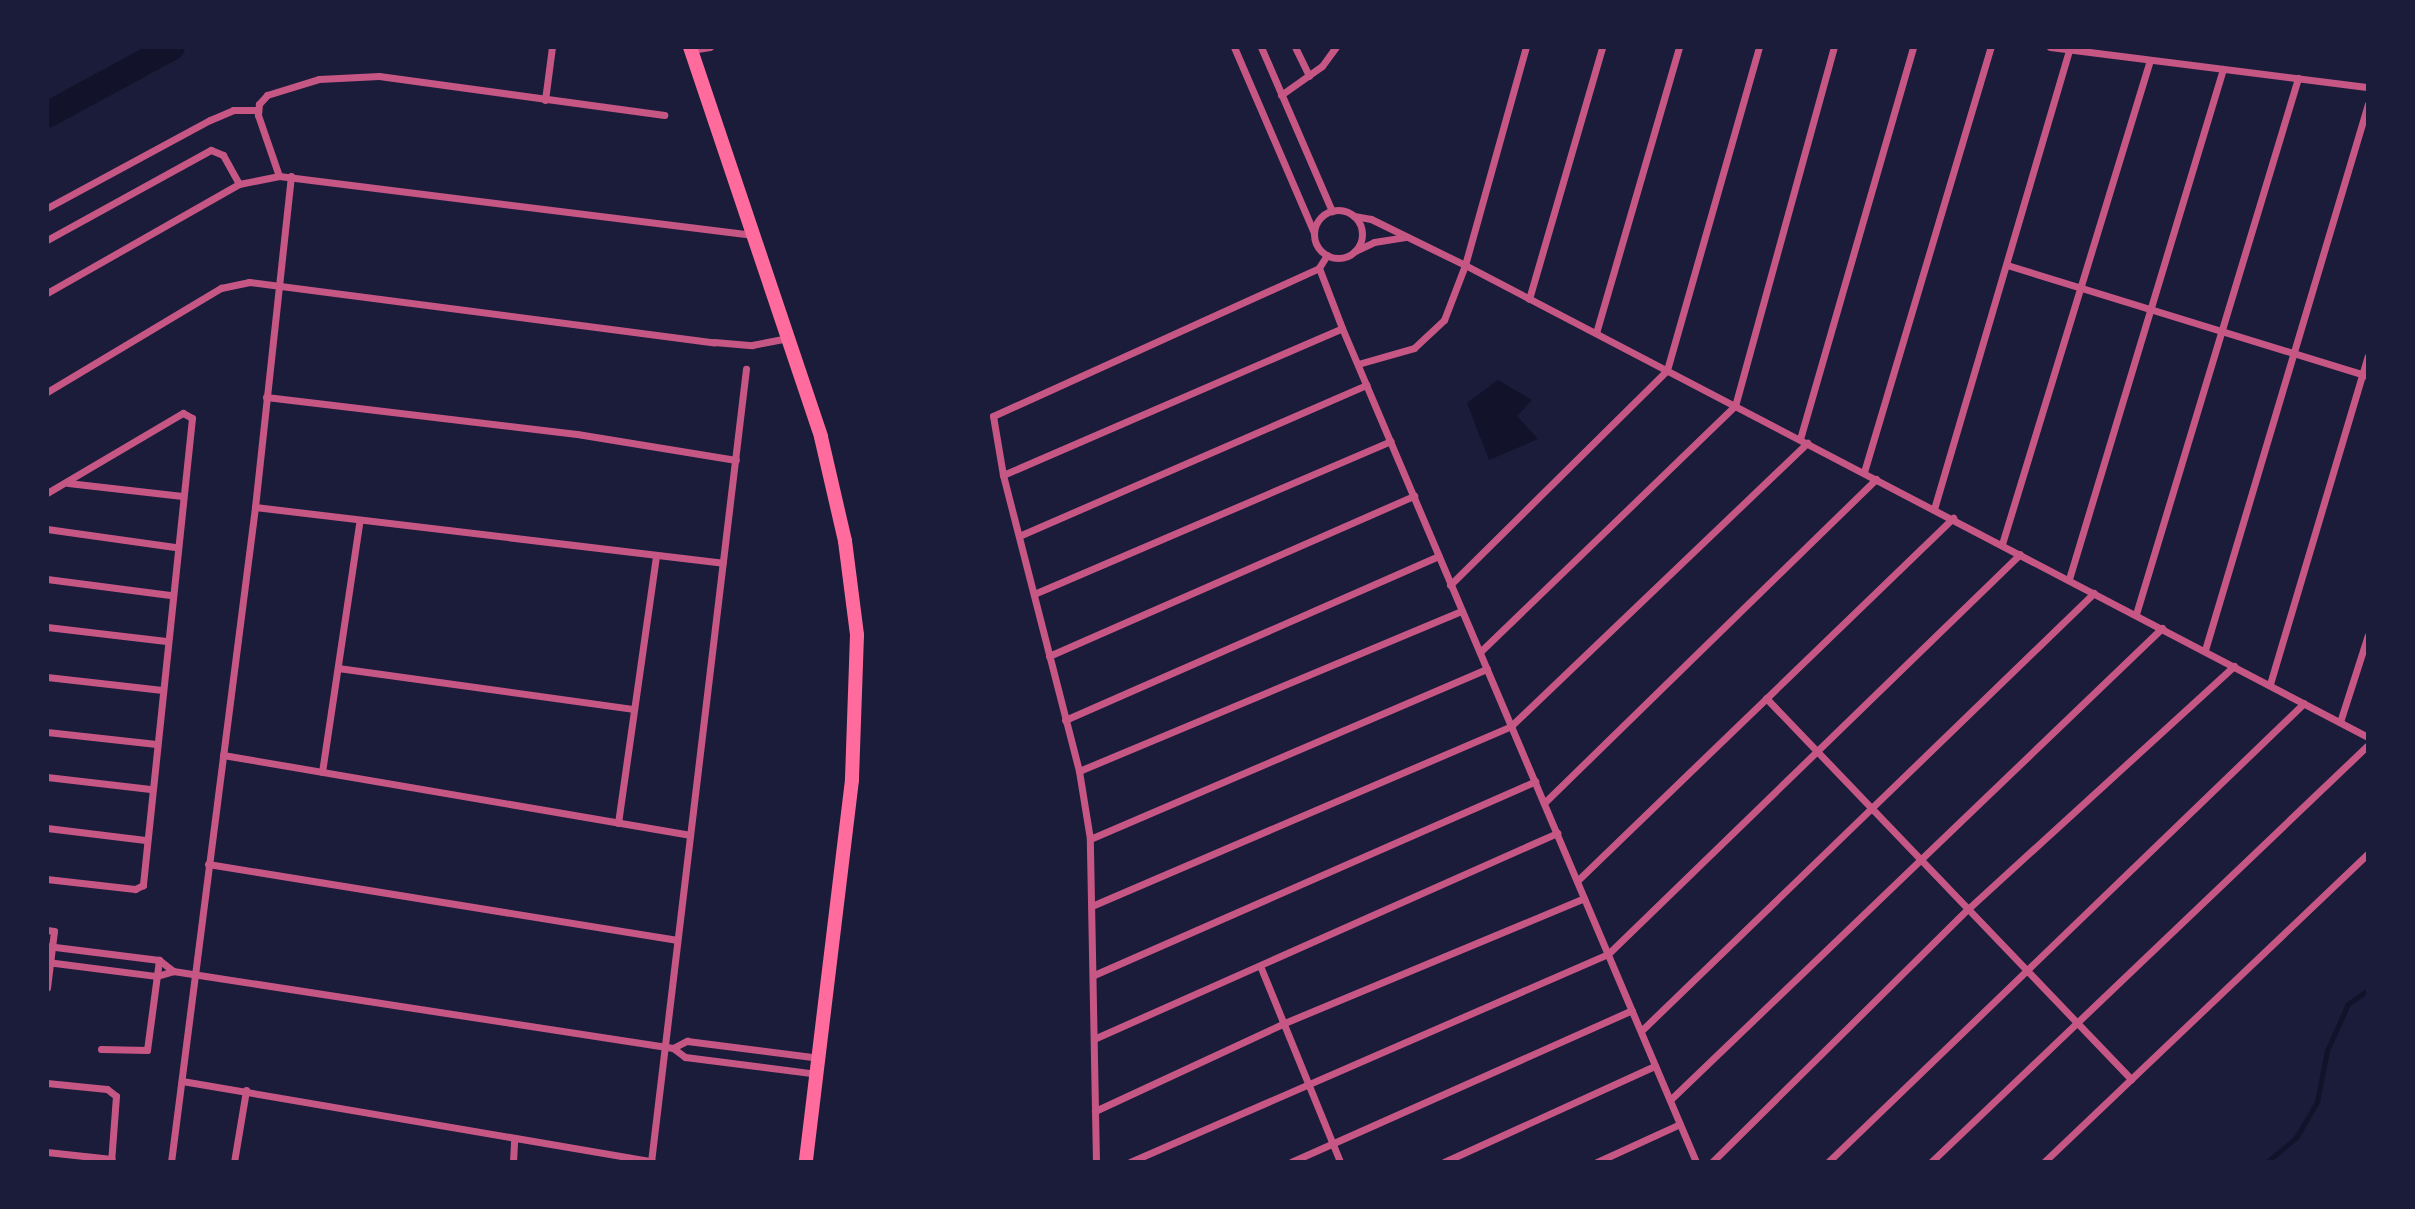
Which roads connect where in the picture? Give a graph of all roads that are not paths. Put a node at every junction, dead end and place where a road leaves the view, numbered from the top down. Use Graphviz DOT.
graph roads {
  1 [pos="552,47"];
  2 [pos="710,47"];
  3 [pos="1234,47"];
  4 [pos="1261,47"];
  5 [pos="1295,47"];
  6 [pos="1336,47"];
  7 [pos="1526,47"];
  8 [pos="1602,47"];
  9 [pos="1679,47"];
  10 [pos="1759,47"];
  11 [pos="1834,47"];
  12 [pos="1913,47"];
  13 [pos="1991,47"];
  14 [pos="2050,47"];
  15 [pos="690,48"];
  16 [pos="2069,50"];
  17 [pos="2150,60"];
  18 [pos="2223,69"];
  19 [pos="1309,76"];
  20 [pos="2298,78"];
  21 [pos="2368,87"];
  22 [pos="1281,95"];
  23 [pos="545,100"];
  24 [pos="2368,104"];
  25 [pos="258,110"];
  26 [pos="664,115"];
  27 [pos="279,176"];
  28 [pos="291,176"];
  29 [pos="239,184"];
  30 [pos="47,208"];
  31 [pos="1332,211"];
  32 [pos="1354,216"];
  33 [pos="1314,233"];
  34 [pos="755,235"];
  35 [pos="1408,237"];
  36 [pos="47,240"];
  37 [pos="1353,252"];
  38 [pos="1327,255"];
  39 [pos="1465,265"];
  40 [pos="2007,265"];
  41 [pos="1319,268"];
  42 [pos="279,283"];
  43 [pos="2081,288"];
  44 [pos="47,293"];
  45 [pos="1529,299"];
  46 [pos="2148,309"];
  47 [pos="1342,327"];
  48 [pos="2221,331"];
  49 [pos="1596,333"];
  50 [pos="791,338"];
  51 [pos="2294,354"];
  52 [pos="2368,356"];
  53 [pos="1358,364"];
  54 [pos="746,369"];
  55 [pos="1667,370"];
  56 [pos="2365,376"];
  57 [pos="1367,385"];
  58 [pos="47,392"];
  59 [pos="266,397"];
  60 [pos="1735,406"];
  61 [pos="1391,441"];
  62 [pos="1804,441"];
  63 [pos="736,460"];
  64 [pos="1864,472"];
  65 [pos="1003,475"];
  66 [pos="1876,479"];
  67 [pos="66,482"];
  68 [pos="47,493"];
  69 [pos="182,496"];
  70 [pos="1414,496"];
  71 [pos="255,507"];
  72 [pos="1934,509"];
  73 [pos="1953,518"];
  74 [pos="359,523"];
  75 [pos="47,528"];
  76 [pos="1019,537"];
  77 [pos="2002,544"];
  78 [pos="175,547"];
  79 [pos="2021,554"];
  80 [pos="656,556"];
  81 [pos="1439,556"];
  82 [pos="723,562"];
  83 [pos="47,579"];
  84 [pos="2069,579"];
  85 [pos="1450,585"];
  86 [pos="2094,593"];
  87 [pos="1034,594"];
  88 [pos="170,595"];
  89 [pos="1462,611"];
  90 [pos="2136,614"];
  91 [pos="47,627"];
  92 [pos="2162,628"];
  93 [pos="2368,635"];
  94 [pos="166,641"];
  95 [pos="2205,650"];
  96 [pos="1480,652"];
  97 [pos="1049,656"];
  98 [pos="2234,666"];
  99 [pos="338,668"];
  100 [pos="1487,669"];
  101 [pos="47,677"];
  102 [pos="2270,684"];
  103 [pos="162,690"];
  104 [pos="1766,698"];
  105 [pos="2304,703"];
  106 [pos="634,709"];
  107 [pos="1065,720"];
  108 [pos="2340,722"];
  109 [pos="1511,726"];
  110 [pos="47,732"];
  111 [pos="2368,737"];
  112 [pos="156,744"];
  113 [pos="2368,745"];
  114 [pos="1817,751"];
  115 [pos="223,755"];
  116 [pos="1079,771"];
  117 [pos="322,772"];
  118 [pos="47,776"];
  119 [pos="1535,781"];
  120 [pos="150,789"];
  121 [pos="1544,803"];
  122 [pos="1870,806"];
  123 [pos="618,823"];
  124 [pos="47,828"];
  125 [pos="1557,833"];
  126 [pos="689,835"];
  127 [pos="1090,839"];
  128 [pos="145,840"];
  129 [pos="2368,853"];
  130 [pos="1921,859"];
  131 [pos="208,864"];
  132 [pos="47,879"];
  133 [pos="1577,881"];
  134 [pos="1584,898"];
  135 [pos="1094,905"];
  136 [pos="1969,908"];
  137 [pos="47,930"];
  138 [pos="677,940"];
  139 [pos="50,946"];
  140 [pos="1608,954"];
  141 [pos="159,960"];
  142 [pos="49,962"];
  143 [pos="1261,968"];
  144 [pos="173,971"];
  145 [pos="2029,972"];
  146 [pos="196,974"];
  147 [pos="1094,975"];
  148 [pos="157,976"];
  149 [pos="47,988"];
  150 [pos="1632,1010"];
  151 [pos="2076,1021"];
  152 [pos="1282,1024"];
  153 [pos="1641,1031"];
  154 [pos="1096,1038"];
  155 [pos="714,1045"];
  156 [pos="669,1047"];
  157 [pos="101,1049"];
  158 [pos="762,1051"];
  159 [pos="820,1058"];
  160 [pos="712,1060"];
  161 [pos="1655,1066"];
  162 [pos="760,1067"];
  163 [pos="818,1074"];
  164 [pos="2131,1079"];
  165 [pos="182,1081"];
  166 [pos="47,1083"];
  167 [pos="1310,1085"];
  168 [pos="246,1090"];
  169 [pos="1670,1101"];
  170 [pos="1095,1111"];
  171 [pos="1680,1124"];
  172 [pos="514,1140"];
  173 [pos="1332,1145"];
  174 [pos="47,1152"];
  175 [pos="111,1161"];
  176 [pos="171,1162"];
  177 [pos="234,1162"];
  178 [pos="513,1162"];
  179 [pos="652,1162"];
  180 [pos="806,1162"];
  181 [pos="1096,1162"];
  182 [pos="1130,1162"];
  183 [pos="1291,1162"];
  184 [pos="1340,1162"];
  185 [pos="1444,1162"];
  186 [pos="1597,1162"];
  187 [pos="1696,1162"];
  188 [pos="1712,1162"];
  189 [pos="1828,1162"];
  190 [pos="1931,1162"];
  191 [pos="2044,1162"];
  1 -- 23 [label="street"];
  2 -- 15 [label="street"];
  3 -- 33 [label="street"];
  4 -- 22 [label="street"];
  5 -- 19 [label="street"];
  6 -- 19 [label="street"];
  7 -- 39 [label="street"];
  8 -- 45 [label="street"];
  9 -- 49 [label="street"];
  10 -- 55 [label="street"];
  11 -- 60 [label="street"];
  12 -- 62 [label="street"];
  13 -- 64 [label="street"];
  14 -- 16 [label="street"];
  15 -- 34 [label="highway"];
  16 -- 17 [label="street"];
  16 -- 40 [label="street"];
  17 -- 18 [label="street"];
  17 -- 43 [label="street"];
  18 -- 20 [label="street"];
  18 -- 46 [label="street"];
  19 -- 22 [label="street"];
  20 -- 21 [label="street"];
  20 -- 48 [label="street"];
  22 -- 31 [label="street"];
  23 -- 25 [label="street"];
  23 -- 26 [label="street"];
  24 -- 51 [label="street"];
  25 -- 27 [label="street"];
  25 -- 30 [label="street"];
  27 -- 28 [label="street"];
  27 -- 29 [label="street"];
  28 -- 34 [label="street"];
  28 -- 42 [label="street"];
  29 -- 36 [label="street"];
  29 -- 44 [label="street"];
  31 -- 32 [label="street"];
  31 -- 33 [label="street"];
  32 -- 35 [label="street"];
  32 -- 37 [label="street"];
  33 -- 38 [label="street"];
  34 -- 50 [label="highway"];
  35 -- 37 [label="street"];
  35 -- 39 [label="street"];
  37 -- 38 [label="street"];
  38 -- 41 [label="street"];
  39 -- 45 [label="street"];
  39 -- 53 [label="street"];
  40 -- 43 [label="street"];
  40 -- 72 [label="street"];
  41 -- 47 [label="street"];
  41 -- 65 [label="street"];
  42 -- 50 [label="street"];
  42 -- 58 [label="street"];
  42 -- 59 [label="street"];
  43 -- 46 [label="street"];
  43 -- 77 [label="street"];
  45 -- 49 [label="street"];
  46 -- 48 [label="street"];
  46 -- 84 [label="street"];
  47 -- 53 [label="street"];
  47 -- 65 [label="street"];
  48 -- 51 [label="street"];
  48 -- 90 [label="street"];
  49 -- 55 [label="street"];
  50 -- 159 [label="highway"];
  51 -- 56 [label="street"];
  51 -- 95 [label="street"];
  52 -- 56 [label="street"];
  53 -- 57 [label="street"];
  54 -- 63 [label="street"];
  55 -- 60 [label="street"];
  55 -- 85 [label="street"];
  56 -- 102 [label="street"];
  57 -- 61 [label="street"];
  57 -- 76 [label="street"];
  59 -- 63 [label="street"];
  59 -- 71 [label="street"];
  60 -- 62 [label="street"];
  60 -- 96 [label="street"];
  61 -- 70 [label="street"];
  61 -- 87 [label="street"];
  62 -- 64 [label="street"];
  62 -- 109 [label="street"];
  63 -- 82 [label="street"];
  64 -- 66 [label="street"];
  65 -- 76 [label="street"];
  66 -- 72 [label="street"];
  66 -- 121 [label="street"];
  67 -- 68 [label="street"];
  67 -- 69 [label="street"];
  67 -- 69 [label="street"];
  69 -- 78 [label="street"];
  70 -- 81 [label="street"];
  70 -- 97 [label="street"];
  71 -- 74 [label="street"];
  71 -- 115 [label="street"];
  72 -- 73 [label="street"];
  73 -- 77 [label="street"];
  73 -- 104 [label="street"];
  74 -- 80 [label="street"];
  74 -- 99 [label="street"];
  75 -- 78 [label="street"];
  76 -- 87 [label="street"];
  77 -- 79 [label="street"];
  78 -- 88 [label="street"];
  79 -- 84 [label="street"];
  79 -- 114 [label="street"];
  80 -- 82 [label="street"];
  80 -- 106 [label="street"];
  81 -- 85 [label="street"];
  81 -- 107 [label="street"];
  82 -- 126 [label="street"];
  83 -- 88 [label="street"];
  84 -- 86 [label="street"];
  85 -- 89 [label="street"];
  86 -- 90 [label="street"];
  86 -- 122 [label="street"];
  87 -- 97 [label="street"];
  88 -- 94 [label="street"];
  89 -- 96 [label="street"];
  89 -- 116 [label="street"];
  90 -- 92 [label="street"];
  91 -- 94 [label="street"];
  92 -- 95 [label="street"];
  92 -- 130 [label="street"];
  93 -- 108 [label="street"];
  94 -- 103 [label="street"];
  95 -- 98 [label="street"];
  96 -- 100 [label="street"];
  97 -- 107 [label="street"];
  98 -- 102 [label="street"];
  98 -- 136 [label="street"];
  99 -- 106 [label="street"];
  99 -- 117 [label="street"];
  100 -- 109 [label="street"];
  100 -- 127 [label="street"];
  101 -- 103 [label="street"];
  102 -- 105 [label="street"];
  103 -- 112 [label="street"];
  104 -- 114 [label="street"];
  104 -- 133 [label="street"];
  105 -- 108 [label="street"];
  105 -- 145 [label="street"];
  106 -- 123 [label="street"];
  107 -- 116 [label="street"];
  108 -- 111 [label="street"];
  109 -- 119 [label="street"];
  109 -- 135 [label="street"];
  110 -- 112 [label="street"];
  112 -- 120 [label="street"];
  113 -- 151 [label="street"];
  114 -- 122 [label="street"];
  114 -- 140 [label="street"];
  115 -- 117 [label="street"];
  115 -- 131 [label="street"];
  116 -- 127 [label="street"];
  117 -- 123 [label="street"];
  118 -- 120 [label="street"];
  119 -- 121 [label="street"];
  119 -- 147 [label="street"];
  120 -- 128 [label="street"];
  121 -- 125 [label="street"];
  122 -- 130 [label="street"];
  122 -- 153 [label="street"];
  123 -- 126 [label="street"];
  124 -- 128 [label="street"];
  125 -- 133 [label="street"];
  125 -- 143 [label="street"];
  126 -- 138 [label="street"];
  127 -- 135 [label="street"];
  128 -- 132 [label="street"];
  129 -- 164 [label="street"];
  130 -- 136 [label="street"];
  130 -- 169 [label="street"];
  131 -- 138 [label="street"];
  131 -- 146 [label="street"];
  133 -- 134 [label="street"];
  134 -- 140 [label="street"];
  134 -- 152 [label="street"];
  135 -- 147 [label="street"];
  136 -- 145 [label="street"];
  136 -- 188 [label="street"];
  137 -- 139 [label="street"];
  138 -- 156 [label="street"];
  139 -- 141 [label="street"];
  139 -- 142 [label="street"];
  140 -- 150 [label="street"];
  140 -- 167 [label="street"];
  141 -- 144 [label="street"];
  141 -- 148 [label="street"];
  142 -- 148 [label="street"];
  142 -- 149 [label="street"];
  143 -- 152 [label="street"];
  143 -- 154 [label="street"];
  144 -- 146 [label="street"];
  144 -- 148 [label="street"];
  145 -- 151 [label="street"];
  145 -- 189 [label="street"];
  146 -- 156 [label="street"];
  146 -- 165 [label="street"];
  147 -- 154 [label="street"];
  148 -- 157 [label="street"];
  150 -- 153 [label="street"];
  150 -- 173 [label="street"];
  151 -- 164 [label="street"];
  151 -- 190 [label="street"];
  152 -- 167 [label="street"];
  152 -- 170 [label="street"];
  153 -- 161 [label="street"];
  154 -- 170 [label="street"];
  155 -- 156 [label="street"];
  155 -- 158 [label="street"];
  155 -- 160 [label="street"];
  156 -- 160 [label="street"];
  156 -- 179 [label="street"];
  158 -- 159 [label="street"];
  158 -- 162 [label="street"];
  159 -- 163 [label="highway"];
  160 -- 162 [label="street"];
  161 -- 169 [label="street"];
  161 -- 185 [label="street"];
  162 -- 163 [label="street"];
  163 -- 180 [label="highway"];
  164 -- 191 [label="street"];
  165 -- 168 [label="street"];
  165 -- 176 [label="street"];
  166 -- 175 [label="street"];
  167 -- 173 [label="street"];
  167 -- 182 [label="street"];
  168 -- 172 [label="street"];
  168 -- 177 [label="street"];
  169 -- 171 [label="street"];
  170 -- 181 [label="street"];
  171 -- 186 [label="street"];
  171 -- 187 [label="street"];
  172 -- 178 [label="street"];
  172 -- 179 [label="street"];
  173 -- 183 [label="street"];
  173 -- 184 [label="street"];
  174 -- 175 [label="street"];
}
